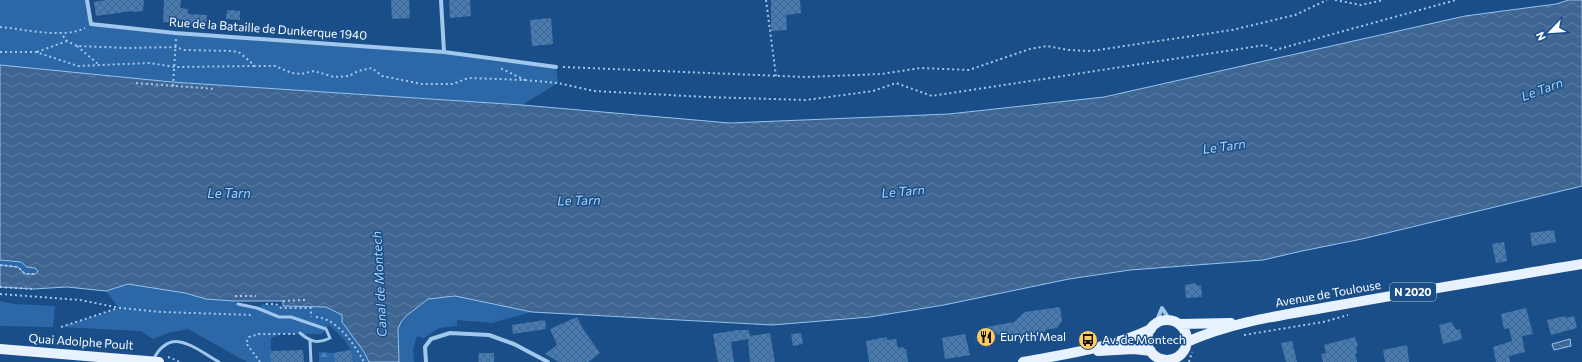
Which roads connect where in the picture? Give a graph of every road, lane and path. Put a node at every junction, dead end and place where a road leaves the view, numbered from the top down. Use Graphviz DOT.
graph roads {
  1 [pos="87,0"];
  2 [pos="441,0"];
  3 [pos="766,0"];
  4 [pos="1327,0"];
  5 [pos="1335,0"];
  6 [pos="1384,0"];
  7 [pos="1456,0"];
  8 [pos="91,24"];
  9 [pos="0,27"];
  10 [pos="60,32"];
  11 [pos="175,33"];
  12 [pos="67,41"];
  13 [pos="77,46"];
  14 [pos="176,47"];
  15 [pos="0,52"];
  16 [pos="36,52"];
  17 [pos="444,52"];
  18 [pos="99,65"];
  19 [pos="255,66"];
  20 [pos="498,66"];
  21 [pos="175,67"];
  22 [pos="556,67"];
  23 [pos="776,76"];
  24 [pos="526,80"];
  25 [pos="136,83"];
  26 [pos="173,86"];
  27 [pos="215,89"];
  28 [pos="1582,264"];
  29 [pos="0,265"];
  30 [pos="36,274"];
  31 [pos="0,287"];
  32 [pos="33,290"];
  33 [pos="0,294"];
  34 [pos="235,296"];
  35 [pos="256,296"];
  36 [pos="305,300"];
  37 [pos="283,301"];
  38 [pos="238,304"];
  39 [pos="120,308"];
  40 [pos="257,308"];
  41 [pos="311,308"];
  42 [pos="1350,315"];
  43 [pos="255,316"];
  44 [pos="1245,322"];
  45 [pos="1180,324"];
  46 [pos="1153,326"];
  47 [pos="60,327"];
  48 [pos="300,334"];
  49 [pos="1239,335"];
  50 [pos="310,341"];
  51 [pos="1190,346"];
  52 [pos="0,349"];
  53 [pos="1151,351"];
  54 [pos="1074,353"];
  55 [pos="1182,358"];
  56 [pos="1162,360"];
  57 [pos="156,362"];
  58 [pos="219,362"];
  59 [pos="260,362"];
  60 [pos="311,362"];
  61 [pos="426,362"];
  62 [pos="548,362"];
  63 [pos="1024,362"];
  64 [pos="1189,362"];
  1 -- 8 [label="street"];
  2 -- 17 [label="street"];
  3 -- 23 [label="path"];
  4 -- 23 [label="path"];
  5 -- 6 [label="path"];
  7 -- 24 [label="path"];
  8 -- 10 [label="path"];
  8 -- 11 [label="street, Rue de la Bataille de Dunkerque 1940"];
  9 -- 10 [label="path"];
  10 -- 12 [label="path"];
  11 -- 14 [label="path"];
  11 -- 17 [label="street, Rue de la Bataille de Dunkerque 1940"];
  12 -- 13 [label="path"];
  12 -- 16 [label="path"];
  13 -- 14 [label="path"];
  13 -- 18 [label="path"];
  14 -- 19 [label="path"];
  14 -- 21 [label="path"];
  15 -- 16 [label="path"];
  16 -- 18 [label="path"];
  17 -- 22 [label="street, Rue de la Bataille de Dunkerque 1940"];
  18 -- 21 [label="path"];
  19 -- 21 [label="path"];
  19 -- 24 [label="path"];
  20 -- 24 [label="path"];
  21 -- 26 [label="path"];
  22 -- 23 [label="path"];
  25 -- 26 [label="path"];
  26 -- 27 [label="path"];
  28 -- 44 [label="main road, Avenue de Toulouse / N 2020"];
  29 -- 30 [label="path"];
  31 -- 32 [label="path"];
  33 -- 39 [label="path"];
  34 -- 35 [label="path"];
  36 -- 37 [label="path"];
  38 -- 40 [label="lane"];
  39 -- 43 [label="path"];
  39 -- 47 [label="path"];
  40 -- 41 [label="path"];
  40 -- 50 [label="lane"];
  42 -- 49 [label="path"];
  44 -- 45 [label="main road, Avenue de Toulouse"];
  44 -- 51 [label="main road, Avenue de Toulouse"];
  45 -- 46 [label="main road"];
  45 -- 51 [label="main road"];
  46 -- 53 [label="main road"];
  46 -- 54 [label="main road"];
  48 -- 50 [label="lane"];
  48 -- 59 [label="path"];
  50 -- 60 [label="lane"];
  51 -- 55 [label="main road"];
  51 -- 64 [label="path"];
  52 -- 57 [label="main road, Quai Adolphe Poult"];
  53 -- 54 [label="main road"];
  53 -- 56 [label="main road"];
  54 -- 63 [label="main road"];
  55 -- 56 [label="main road"];
  57 -- 58 [label="lane"];
  61 -- 62 [label="street"];
}
